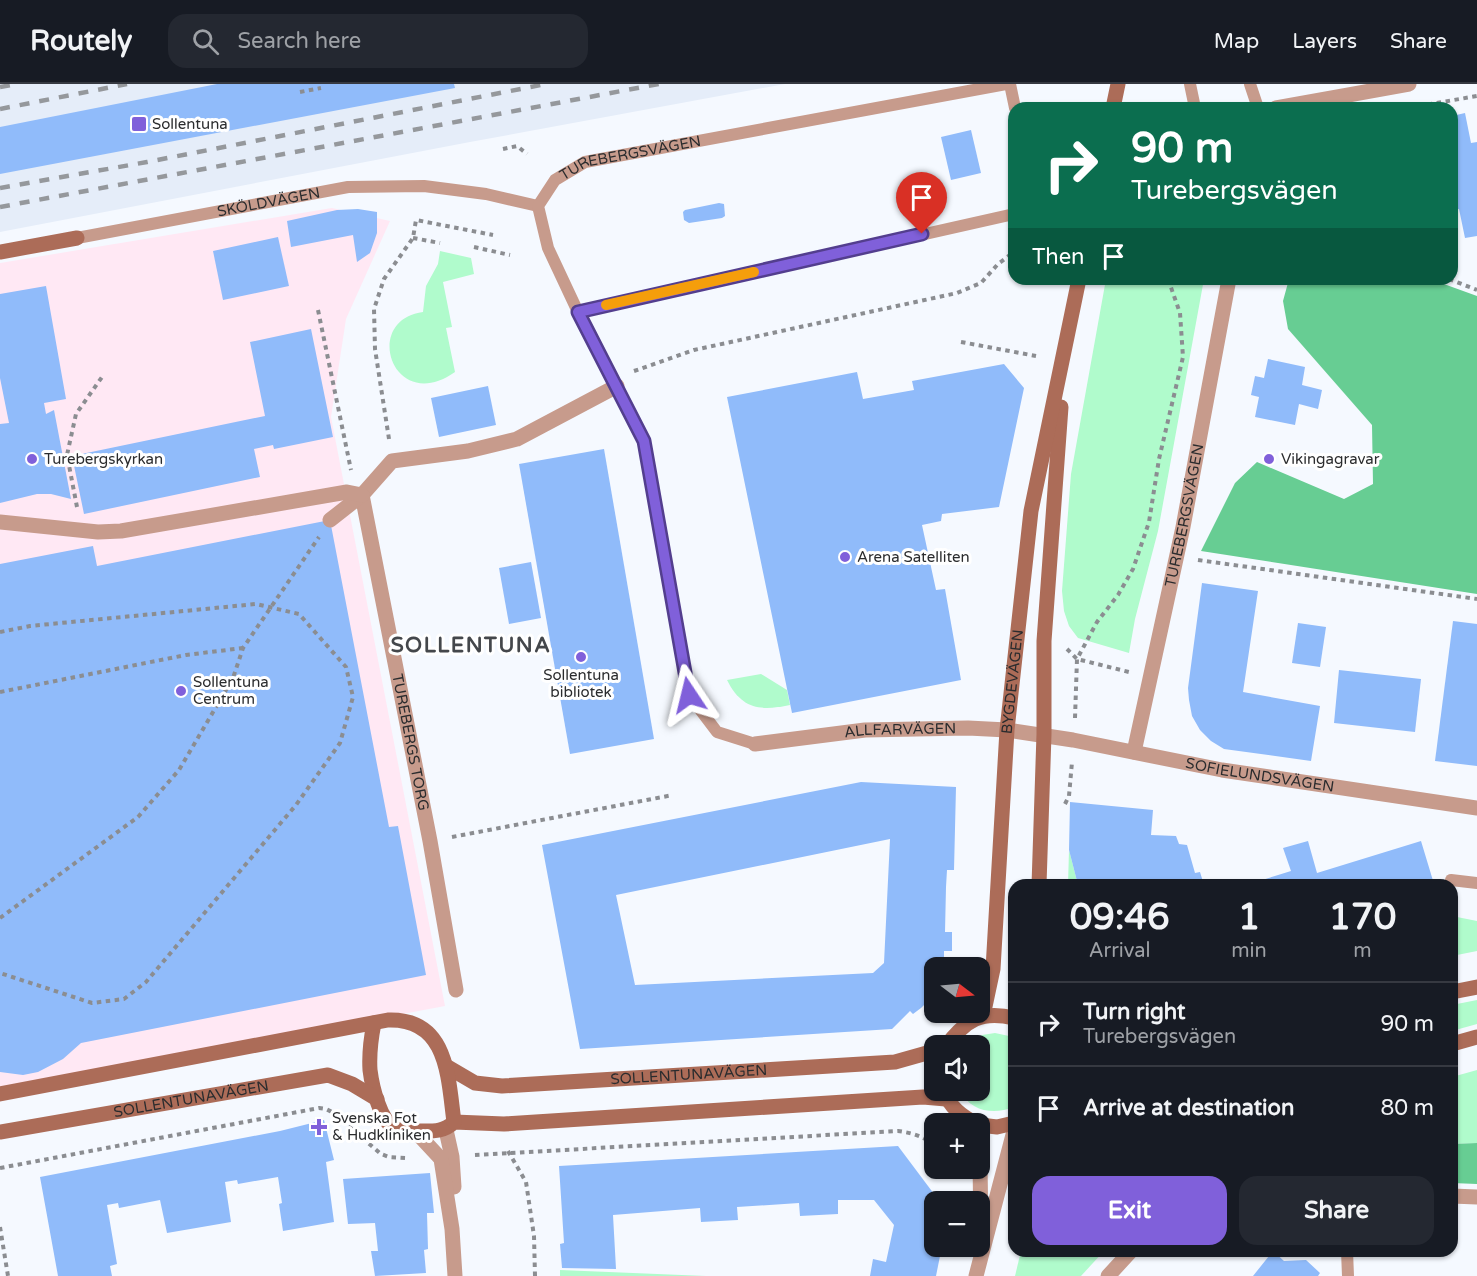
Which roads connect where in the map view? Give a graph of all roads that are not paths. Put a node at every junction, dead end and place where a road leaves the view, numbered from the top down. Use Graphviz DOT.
graph roads {
  1 [pos="1008,84"];
  2 [pos="1118,84"];
  3 [pos="1190,84"];
  4 [pos="1250,84"];
  5 [pos="1409,84"];
  6 [pos="1013,102"];
  7 [pos="1114,102"];
  8 [pos="1194,102"];
  9 [pos="1256,102"];
  10 [pos="1309,102"];
  11 [pos="538,206"];
  12 [pos="1008,215"];
  13 [pos="77,238"];
  14 [pos="0,252"];
  15 [pos="1078,285"];
  16 [pos="1228,285"];
  17 [pos="578,312"];
  18 [pos="1065,350"];
  19 [pos="617,386"];
  20 [pos="362,495"];
  21 [pos="330,520"];
  22 [pos="0,522"];
  23 [pos="1007,730"];
  24 [pos="1044,734"];
  25 [pos="755,744"];
  26 [pos="1134,752"];
  27 [pos="1477,808"];
  28 [pos="1039,879"];
  29 [pos="1458,881"];
  30 [pos="1477,884"];
  31 [pos="990,983"];
  32 [pos="1477,987"];
  33 [pos="456,990"];
  34 [pos="1458,991"];
  35 [pos="990,1016"];
  36 [pos="1008,1017"];
  37 [pos="374,1023"];
  38 [pos="965,1023"];
  39 [pos="955,1035"];
  40 [pos="1477,1037"];
  41 [pos="1458,1042"];
  42 [pos="924,1054"];
  43 [pos="446,1066"];
  44 [pos="0,1094"];
  45 [pos="924,1097"];
  46 [pos="377,1099"];
  47 [pos="949,1101"];
  48 [pos="959,1113"];
  49 [pos="1008,1124"];
  50 [pos="450,1126"];
  51 [pos="990,1126"];
  52 [pos="415,1131"];
  53 [pos="0,1132"];
  54 [pos="1008,1154"];
  55 [pos="1458,1196"];
  56 [pos="1477,1197"];
  57 [pos="990,1222"];
  58 [pos="452,1229"];
  59 [pos="981,1257"];
  60 [pos="1125,1257"];
  61 [pos="1347,1257"];
  62 [pos="455,1276"];
  63 [pos="976,1276"];
  64 [pos="1108,1276"];
  65 [pos="1348,1276"];
  1 -- 6 [label="lane, TUREBERGSVÄGEN"];
  1 -- 11 [label="lane, TUREBERGSVÄGEN"];
  2 -- 7 [label="street"];
  3 -- 8 [label="lane"];
  4 -- 9 [label="lane"];
  5 -- 10 [label="street"];
  11 -- 13 [label="lane, SKÖLDVÄGEN"];
  11 -- 17 [label="lane"];
  12 -- 17 [label="lane"];
  13 -- 14 [label="street, SKÖLDVÄGEN"];
  15 -- 18 [label="street, BYGDEVÄGEN"];
  16 -- 26 [label="street, TUREBERGSVÄGEN"];
  17 -- 19 [label="lane"];
  18 -- 23 [label="street, BYGDEVÄGEN"];
  18 -- 24 [label="street, BYGDEVÄGEN"];
  19 -- 20 [label="street"];
  19 -- 25 [label="lane"];
  20 -- 21 [label="street"];
  20 -- 22 [label="street"];
  20 -- 33 [label="street, TUREBERGS TORG"];
  23 -- 24 [label="street, ALLFARVÄGEN"];
  23 -- 25 [label="street, ALLFARVÄGEN"];
  23 -- 31 [label="street, BYGDEVÄGEN"];
  24 -- 26 [label="street, SOFIELUNDSVÄGEN"];
  24 -- 28 [label="street, BYGDEVÄGEN"];
  26 -- 27 [label="street, SOFIELUNDSVÄGEN"];
  29 -- 30 [label="lane"];
  32 -- 34 [label="street"];
  35 -- 36 [label="street"];
  37 -- 43 [label="street"];
  37 -- 44 [label="street"];
  37 -- 46 [label="street"];
  38 -- 39 [label="street"];
  40 -- 41 [label="street"];
  42 -- 43 [label="street, SOLLENTUNAVÄGEN"];
  43 -- 50 [label="street"];
  45 -- 50 [label="street"];
  46 -- 52 [label="street"];
  46 -- 53 [label="street, SOLLENTUNAVÄGEN"];
  47 -- 48 [label="street"];
  49 -- 51 [label="street"];
  50 -- 52 [label="street"];
  50 -- 58 [label="street"];
  52 -- 58 [label="street"];
  54 -- 57 [label="street"];
  55 -- 56 [label="street"];
  58 -- 62 [label="street"];
  59 -- 63 [label="street"];
  60 -- 64 [label="street"];
  61 -- 65 [label="lane"];
}
